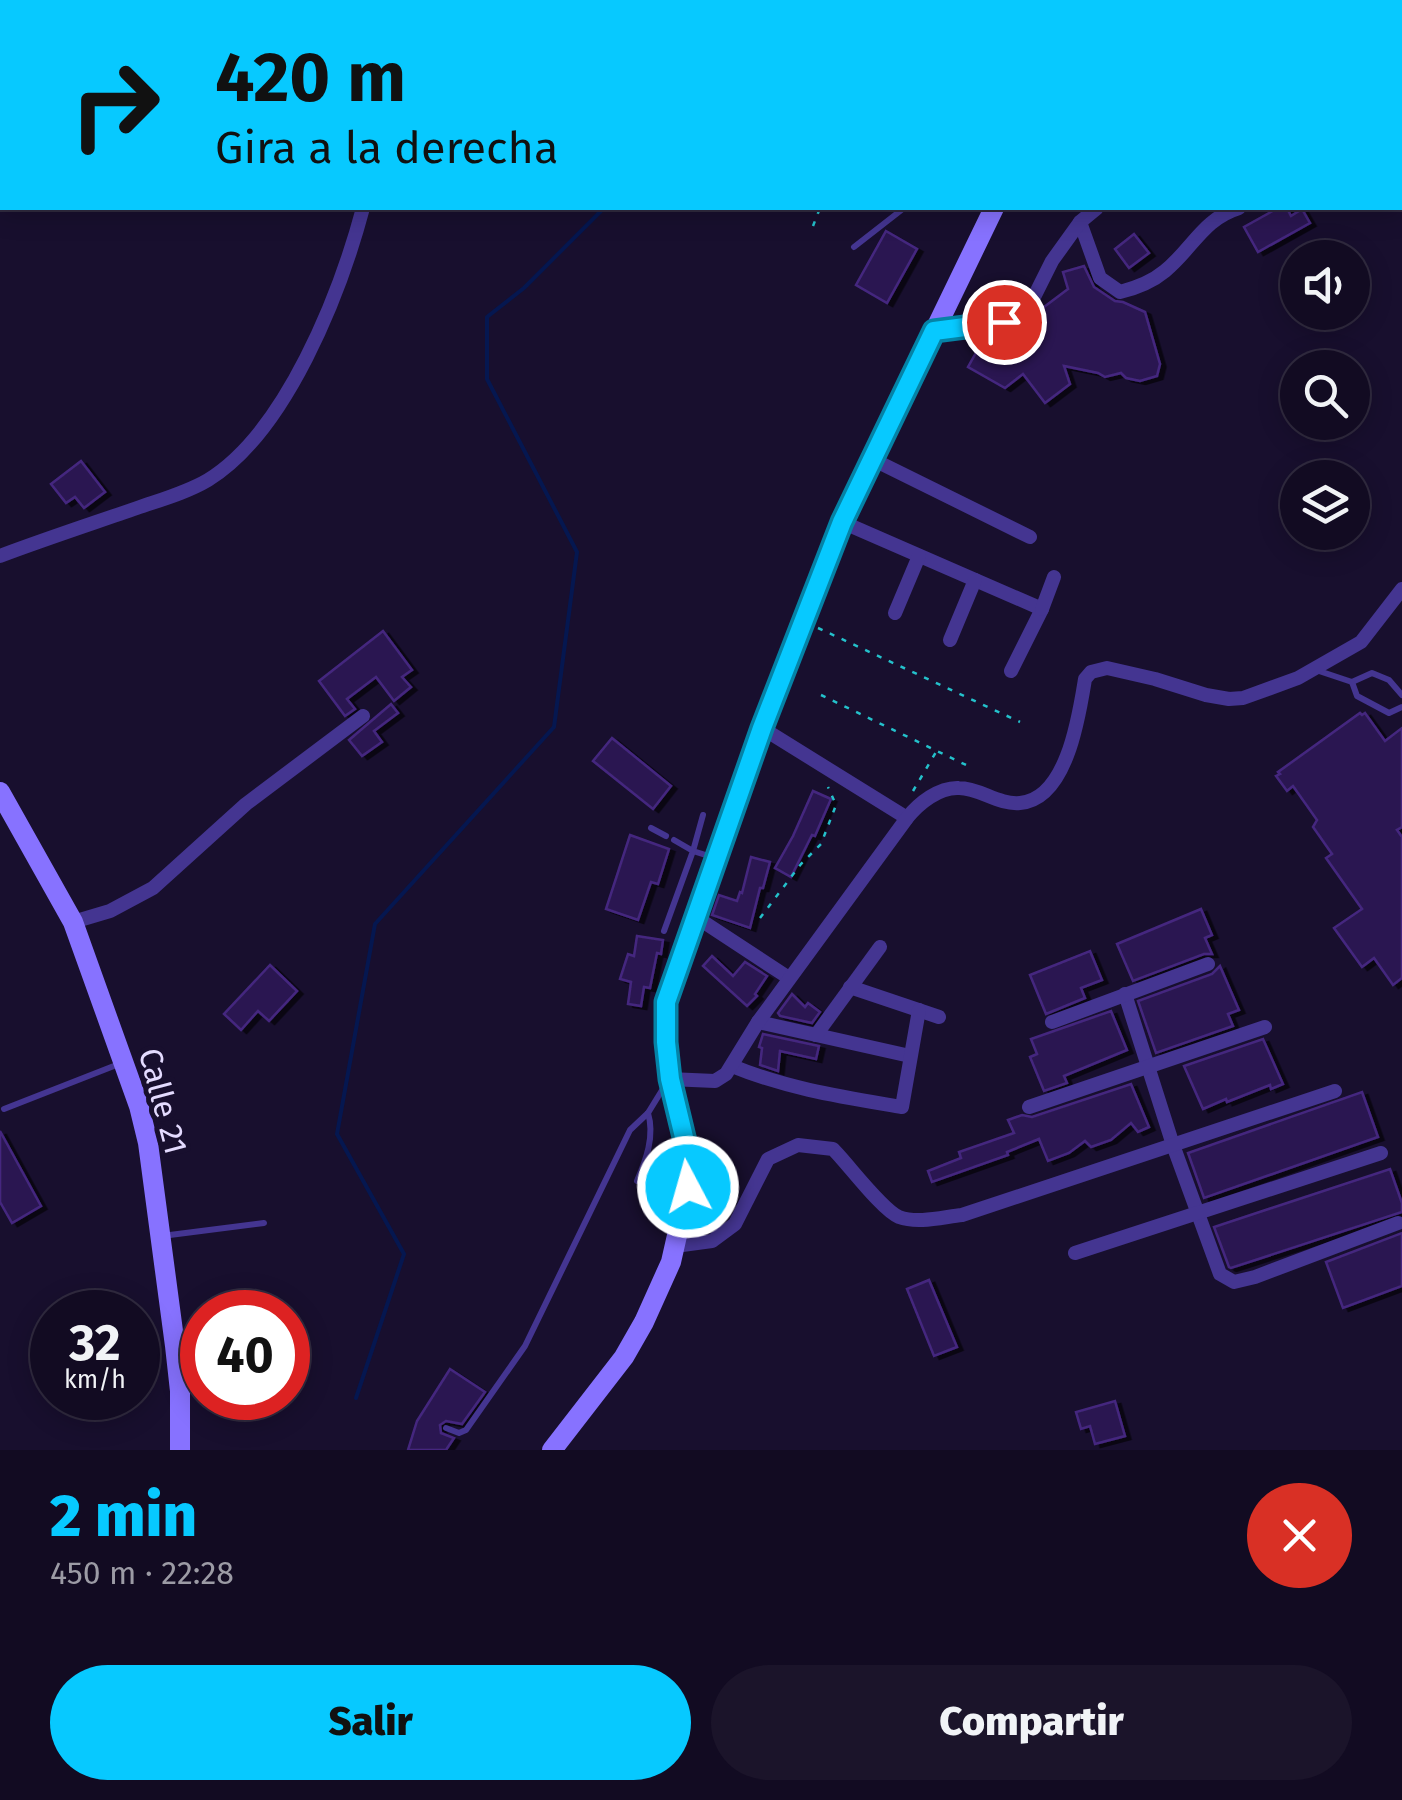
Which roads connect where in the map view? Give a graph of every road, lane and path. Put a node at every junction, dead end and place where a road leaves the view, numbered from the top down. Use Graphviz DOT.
graph roads {
  1 [pos="362,210"];
  2 [pos="819,210"];
  3 [pos="901,210"];
  4 [pos="993,210"];
  5 [pos="1095,210"];
  6 [pos="1218,211"];
  7 [pos="1080,222"];
  8 [pos="813,226"];
  9 [pos="854,247"];
  10 [pos="934,331"];
  11 [pos="872,459"];
  12 [pos="842,522"];
  13 [pos="1030,537"];
  14 [pos="0,556"];
  15 [pos="920,556"];
  16 [pos="1054,577"];
  17 [pos="976,580"];
  18 [pos="1402,590"];
  19 [pos="1042,608"];
  20 [pos="895,613"];
  21 [pos="803,620"];
  22 [pos="950,640"];
  23 [pos="1315,669"];
  24 [pos="1012,671"];
  25 [pos="1352,682"];
  26 [pos="822,696"];
  27 [pos="1402,696"];
  28 [pos="1402,707"];
  29 [pos="362,716"];
  30 [pos="1020,722"];
  31 [pos="762,728"];
  32 [pos="936,752"];
  33 [pos="815,759"];
  34 [pos="966,765"];
  35 [pos="0,792"];
  36 [pos="703,815"];
  37 [pos="903,816"];
  38 [pos="652,828"];
  39 [pos="692,850"];
  40 [pos="716,858"];
  41 [pos="696,917"];
  42 [pos="760,918"];
  43 [pos="73,922"];
  44 [pos="664,930"];
  45 [pos="880,947"];
  46 [pos="1208,964"];
  47 [pos="789,978"];
  48 [pos="850,987"];
  49 [pos="1125,994"];
  50 [pos="919,1010"];
  51 [pos="939,1017"];
  52 [pos="758,1022"];
  53 [pos="1052,1022"];
  54 [pos="1265,1027"];
  55 [pos="816,1035"];
  56 [pos="910,1056"];
  57 [pos="124,1062"];
  58 [pos="732,1066"];
  59 [pos="1148,1068"];
  60 [pos="670,1079"];
  61 [pos="1335,1091"];
  62 [pos="1029,1107"];
  63 [pos="4,1108"];
  64 [pos="648,1113"];
  65 [pos="1173,1145"];
  66 [pos="1381,1154"];
  67 [pos="637,1181"];
  68 [pos="1196,1212"];
  69 [pos="264,1223"];
  70 [pos="1398,1223"];
  71 [pos="161,1236"];
  72 [pos="674,1246"];
  73 [pos="1075,1254"];
  74 [pos="446,1428"];
  75 [pos="180,1450"];
  76 [pos="552,1450"];
  1 -- 14 [label="street"];
  2 -- 8 [label="path"];
  3 -- 9 [label="lane"];
  4 -- 10 [label="street"];
  5 -- 7 [label="street"];
  6 -- 7 [label="street"];
  7 -- 10 [label="street"];
  10 -- 11 [label="street"];
  11 -- 12 [label="street"];
  11 -- 13 [label="street"];
  12 -- 15 [label="street"];
  12 -- 21 [label="street"];
  15 -- 17 [label="street"];
  15 -- 20 [label="street"];
  16 -- 19 [label="street"];
  17 -- 19 [label="street"];
  17 -- 22 [label="street"];
  18 -- 23 [label="street"];
  19 -- 24 [label="street"];
  21 -- 30 [label="path"];
  21 -- 31 [label="street"];
  23 -- 25 [label="lane"];
  23 -- 37 [label="street"];
  25 -- 27 [label="lane"];
  25 -- 28 [label="lane"];
  26 -- 32 [label="path"];
  29 -- 43 [label="street"];
  31 -- 33 [label="street"];
  31 -- 40 [label="street"];
  32 -- 34 [label="path"];
  32 -- 37 [label="path"];
  33 -- 37 [label="street"];
  33 -- 42 [label="path"];
  35 -- 43 [label="street, Calle 21"];
  36 -- 39 [label="lane"];
  37 -- 47 [label="street"];
  38 -- 39 [label="lane"];
  39 -- 40 [label="lane"];
  39 -- 44 [label="lane"];
  40 -- 41 [label="street"];
  41 -- 47 [label="street"];
  41 -- 60 [label="street"];
  43 -- 57 [label="street, Calle 21"];
  45 -- 48 [label="street"];
  46 -- 49 [label="street"];
  47 -- 52 [label="street"];
  48 -- 50 [label="street"];
  48 -- 55 [label="street"];
  49 -- 53 [label="street"];
  49 -- 59 [label="street"];
  50 -- 51 [label="street"];
  50 -- 56 [label="street"];
  52 -- 55 [label="street"];
  52 -- 58 [label="street"];
  54 -- 59 [label="street"];
  55 -- 56 [label="street"];
  56 -- 58 [label="street"];
  57 -- 63 [label="lane"];
  57 -- 71 [label="street, Calle 21"];
  58 -- 60 [label="street"];
  59 -- 62 [label="street"];
  59 -- 65 [label="street"];
  60 -- 64 [label="lane"];
  60 -- 72 [label="street"];
  61 -- 65 [label="street"];
  64 -- 67 [label="lane"];
  64 -- 74 [label="lane"];
  65 -- 68 [label="street"];
  65 -- 72 [label="street"];
  66 -- 68 [label="street"];
  68 -- 70 [label="street"];
  68 -- 73 [label="street"];
  69 -- 71 [label="lane"];
  71 -- 75 [label="street, Calle 21"];
  72 -- 76 [label="street"];
}
